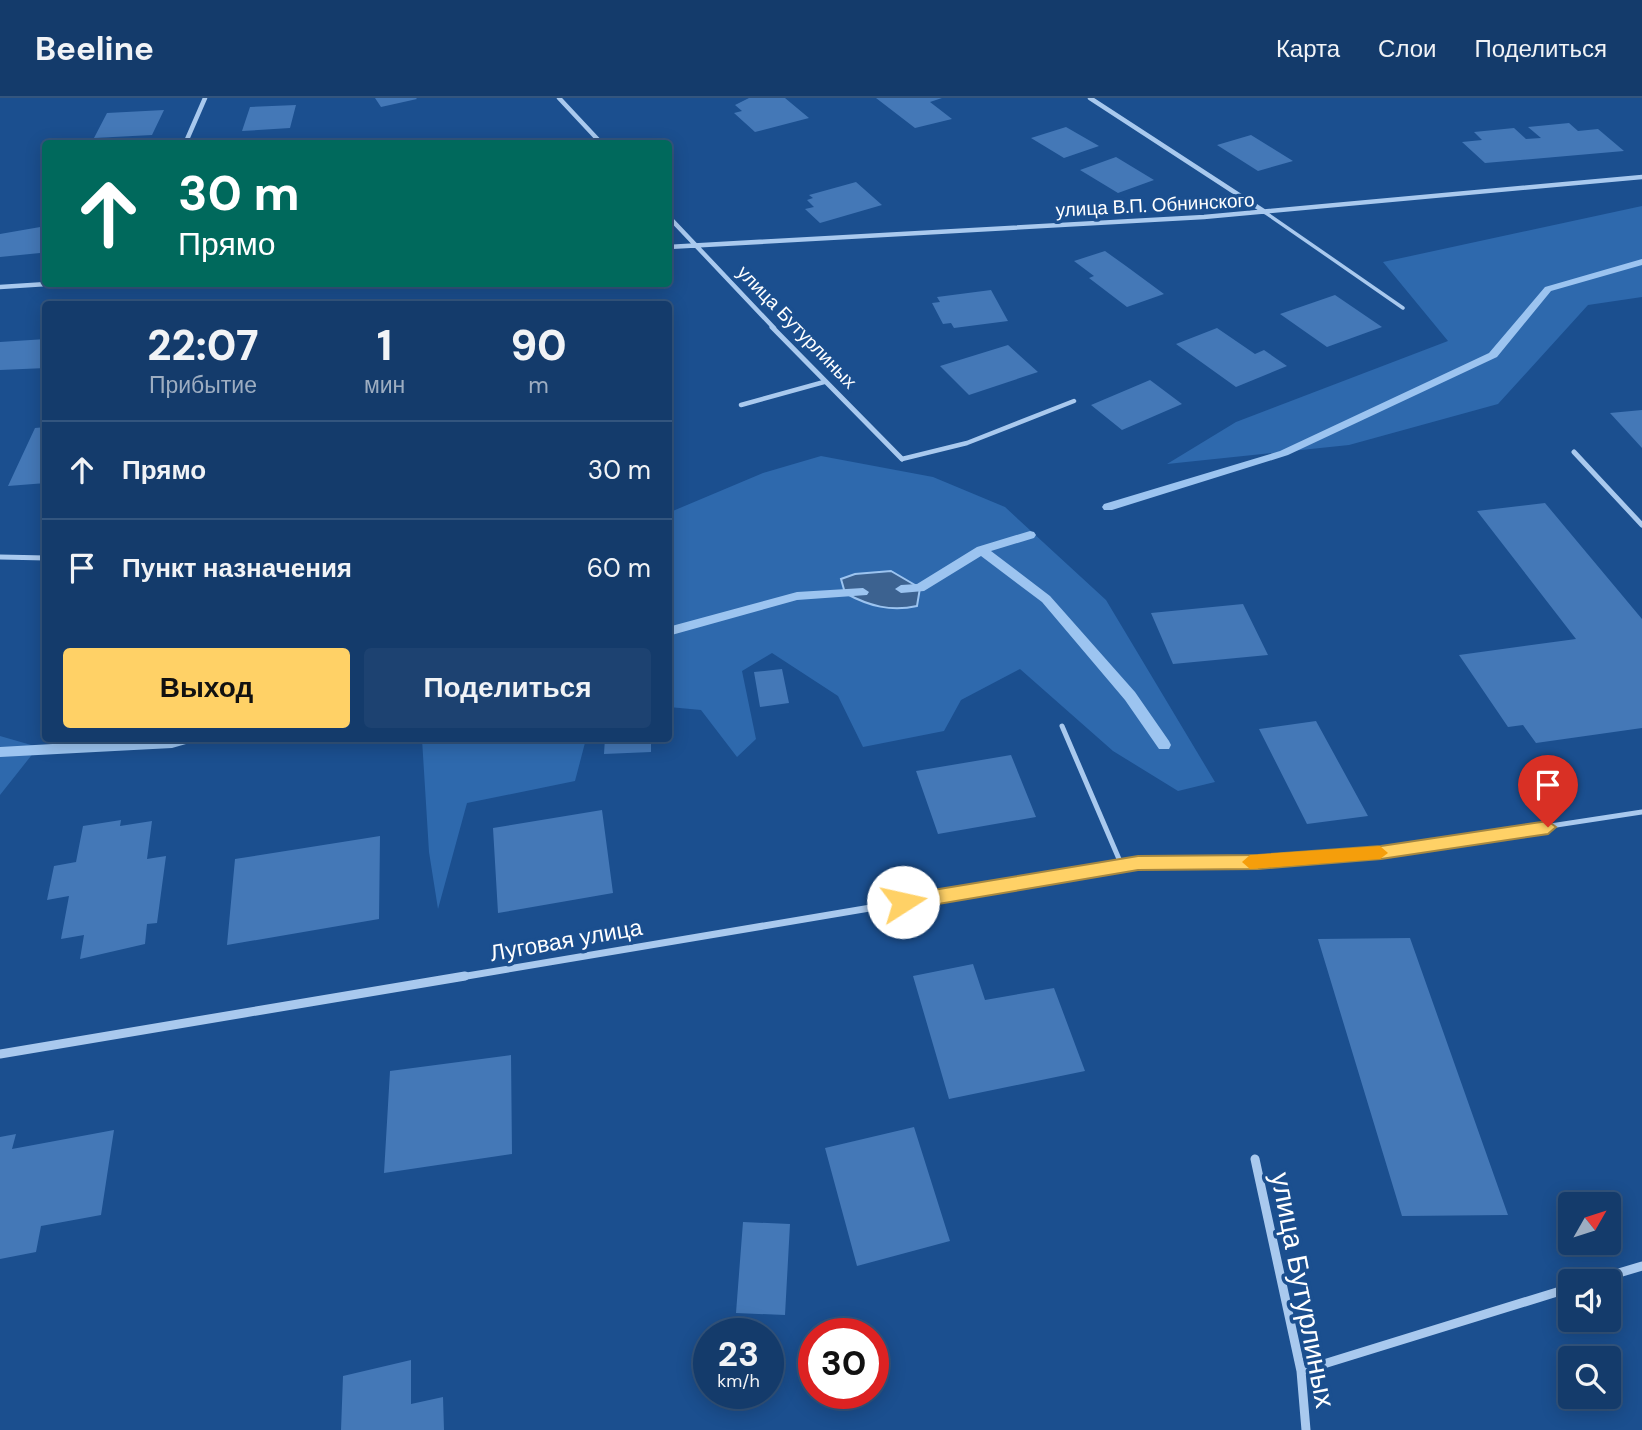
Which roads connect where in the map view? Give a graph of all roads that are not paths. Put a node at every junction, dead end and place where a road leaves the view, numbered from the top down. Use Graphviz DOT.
graph roads {
  1 [pos="205,98"];
  2 [pos="559,98"];
  3 [pos="1090,98"];
  4 [pos="187,140"];
  5 [pos="598,140"];
  6 [pos="1642,177"];
  7 [pos="1266,213"];
  8 [pos="672,220"];
  9 [pos="695,245"];
  10 [pos="672,247"];
  11 [pos="42,284"];
  12 [pos="0,287"];
  13 [pos="1403,308"];
  14 [pos="824,382"];
  15 [pos="1074,401"];
  16 [pos="741,405"];
  17 [pos="1574,452"];
  18 [pos="902,459"];
  19 [pos="1642,525"];
  20 [pos="0,557"];
  21 [pos="42,558"];
  22 [pos="1062,726"];
  23 [pos="1642,812"];
  24 [pos="1138,863"];
  25 [pos="1122,866"];
  26 [pos="0,1054"];
  27 [pos="1255,1159"];
  28 [pos="1642,1266"];
  29 [pos="1621,1272"];
  30 [pos="1558,1292"];
  31 [pos="1301,1371"];
  32 [pos="1306,1430"];
  1 -- 4 [label="street"];
  2 -- 5 [label="street"];
  3 -- 7 [label="street"];
  6 -- 7 [label="street, улица В.П. Обнинского"];
  7 -- 9 [label="street, улица В.П. Обнинского"];
  7 -- 13 [label="lane"];
  8 -- 9 [label="street, улица Бутурлиных"];
  9 -- 10 [label="street, улица В.П. Обнинского"];
  9 -- 14 [label="street, улица Бутурлиных"];
  11 -- 12 [label="street"];
  14 -- 16 [label="lane"];
  14 -- 18 [label="street, улица Бутурлиных"];
  15 -- 18 [label="lane"];
  17 -- 19 [label="street"];
  20 -- 21 [label="street"];
  22 -- 25 [label="lane"];
  23 -- 24 [label="lane"];
  24 -- 25 [label="street, Луговая улица"];
  25 -- 26 [label="street, Луговая улица"];
  27 -- 31 [label="street, улица Бутурлиных"];
  28 -- 29 [label="street"];
  30 -- 31 [label="street"];
  31 -- 32 [label="street, улица Бутурлиных"];
}
